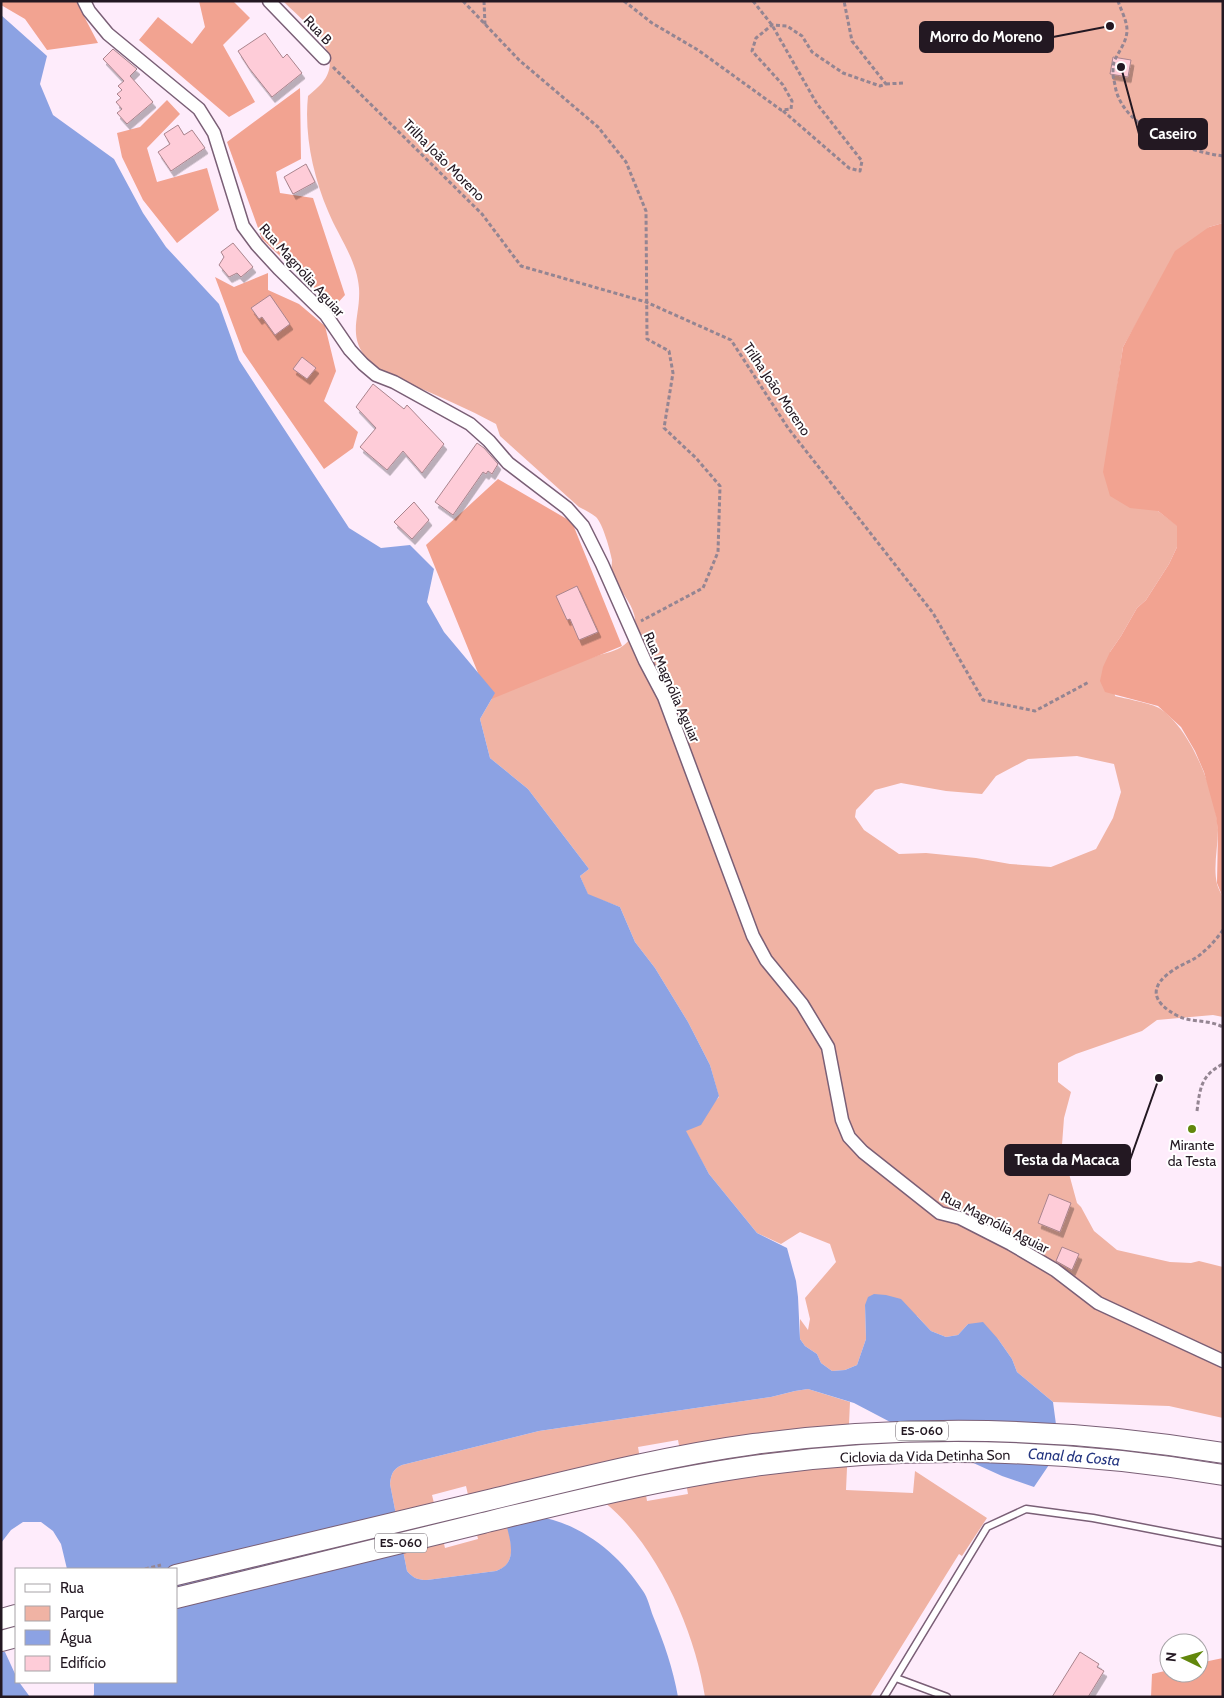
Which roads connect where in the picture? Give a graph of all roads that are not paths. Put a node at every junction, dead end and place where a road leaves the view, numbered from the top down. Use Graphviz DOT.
graph roads {
  1 [pos="84,1"];
  2 [pos="269,1"];
  3 [pos="324,58"];
  4 [pos="1223,1361"];
  5 [pos="1223,1453"];
  6 [pos="1223,1475"];
  7 [pos="1223,1543"];
  8 [pos="178,1575"];
  9 [pos="178,1598"];
  10 [pos="15,1615"];
  11 [pos="1,1619"];
  12 [pos="15,1637"];
  13 [pos="1,1641"];
  14 [pos="896,1678"];
  15 [pos="884,1697"];
  16 [pos="947,1697"];
  1 -- 4 [label="street, Rua Magnólia Aguiar"];
  2 -- 3 [label="street, Rua B"];
  5 -- 8 [label="main road, ES-060"];
  6 -- 9 [label="main road, ES-060"];
  7 -- 14 [label="lane"];
  10 -- 11 [label="main road"];
  12 -- 13 [label="main road"];
  14 -- 15 [label="lane"];
  14 -- 16 [label="lane"];
}
